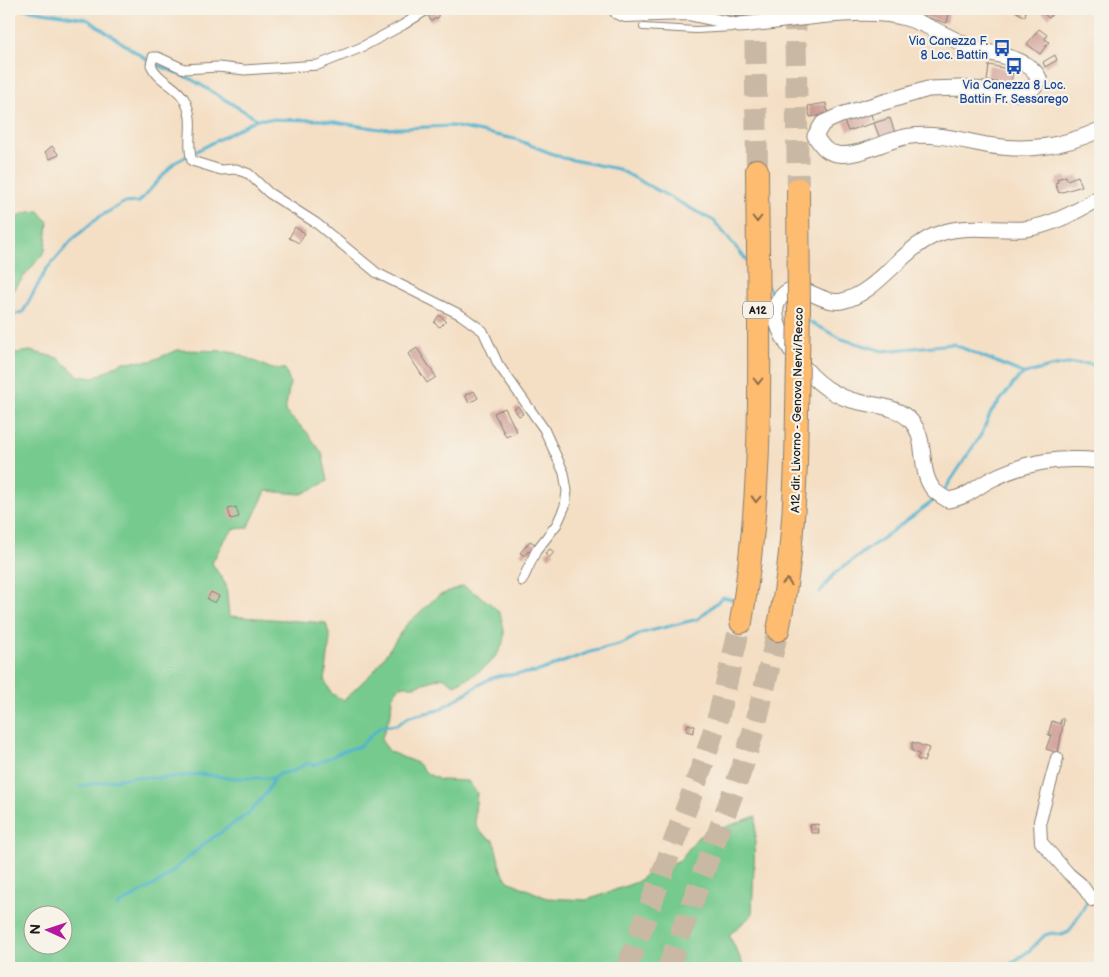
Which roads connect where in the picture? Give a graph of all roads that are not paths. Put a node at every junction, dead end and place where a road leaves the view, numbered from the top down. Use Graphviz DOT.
graph roads {
  1 [pos="428,9"];
  2 [pos="614,9"];
  3 [pos="739,25"];
  4 [pos="643,27"];
  5 [pos="1100,130"];
  6 [pos="757,170"];
  7 [pos="798,189"];
  8 [pos="1100,197"];
  9 [pos="1100,461"];
  10 [pos="522,581"];
  11 [pos="741,622"];
  12 [pos="778,630"];
  13 [pos="1057,758"];
  14 [pos="1100,897"];
  1 -- 10 [label="street"];
  2 -- 3 [label="street"];
  3 -- 4 [label="lane"];
  3 -- 5 [label="street"];
  6 -- 11 [label="highway, A12, one-way"];
  12 -- 7 [label="highway, A12 dir. Livorno - Genova Nervi/Recco, one-way, bridge"];
  8 -- 9 [label="street"];
  13 -- 14 [label="street"];
}
